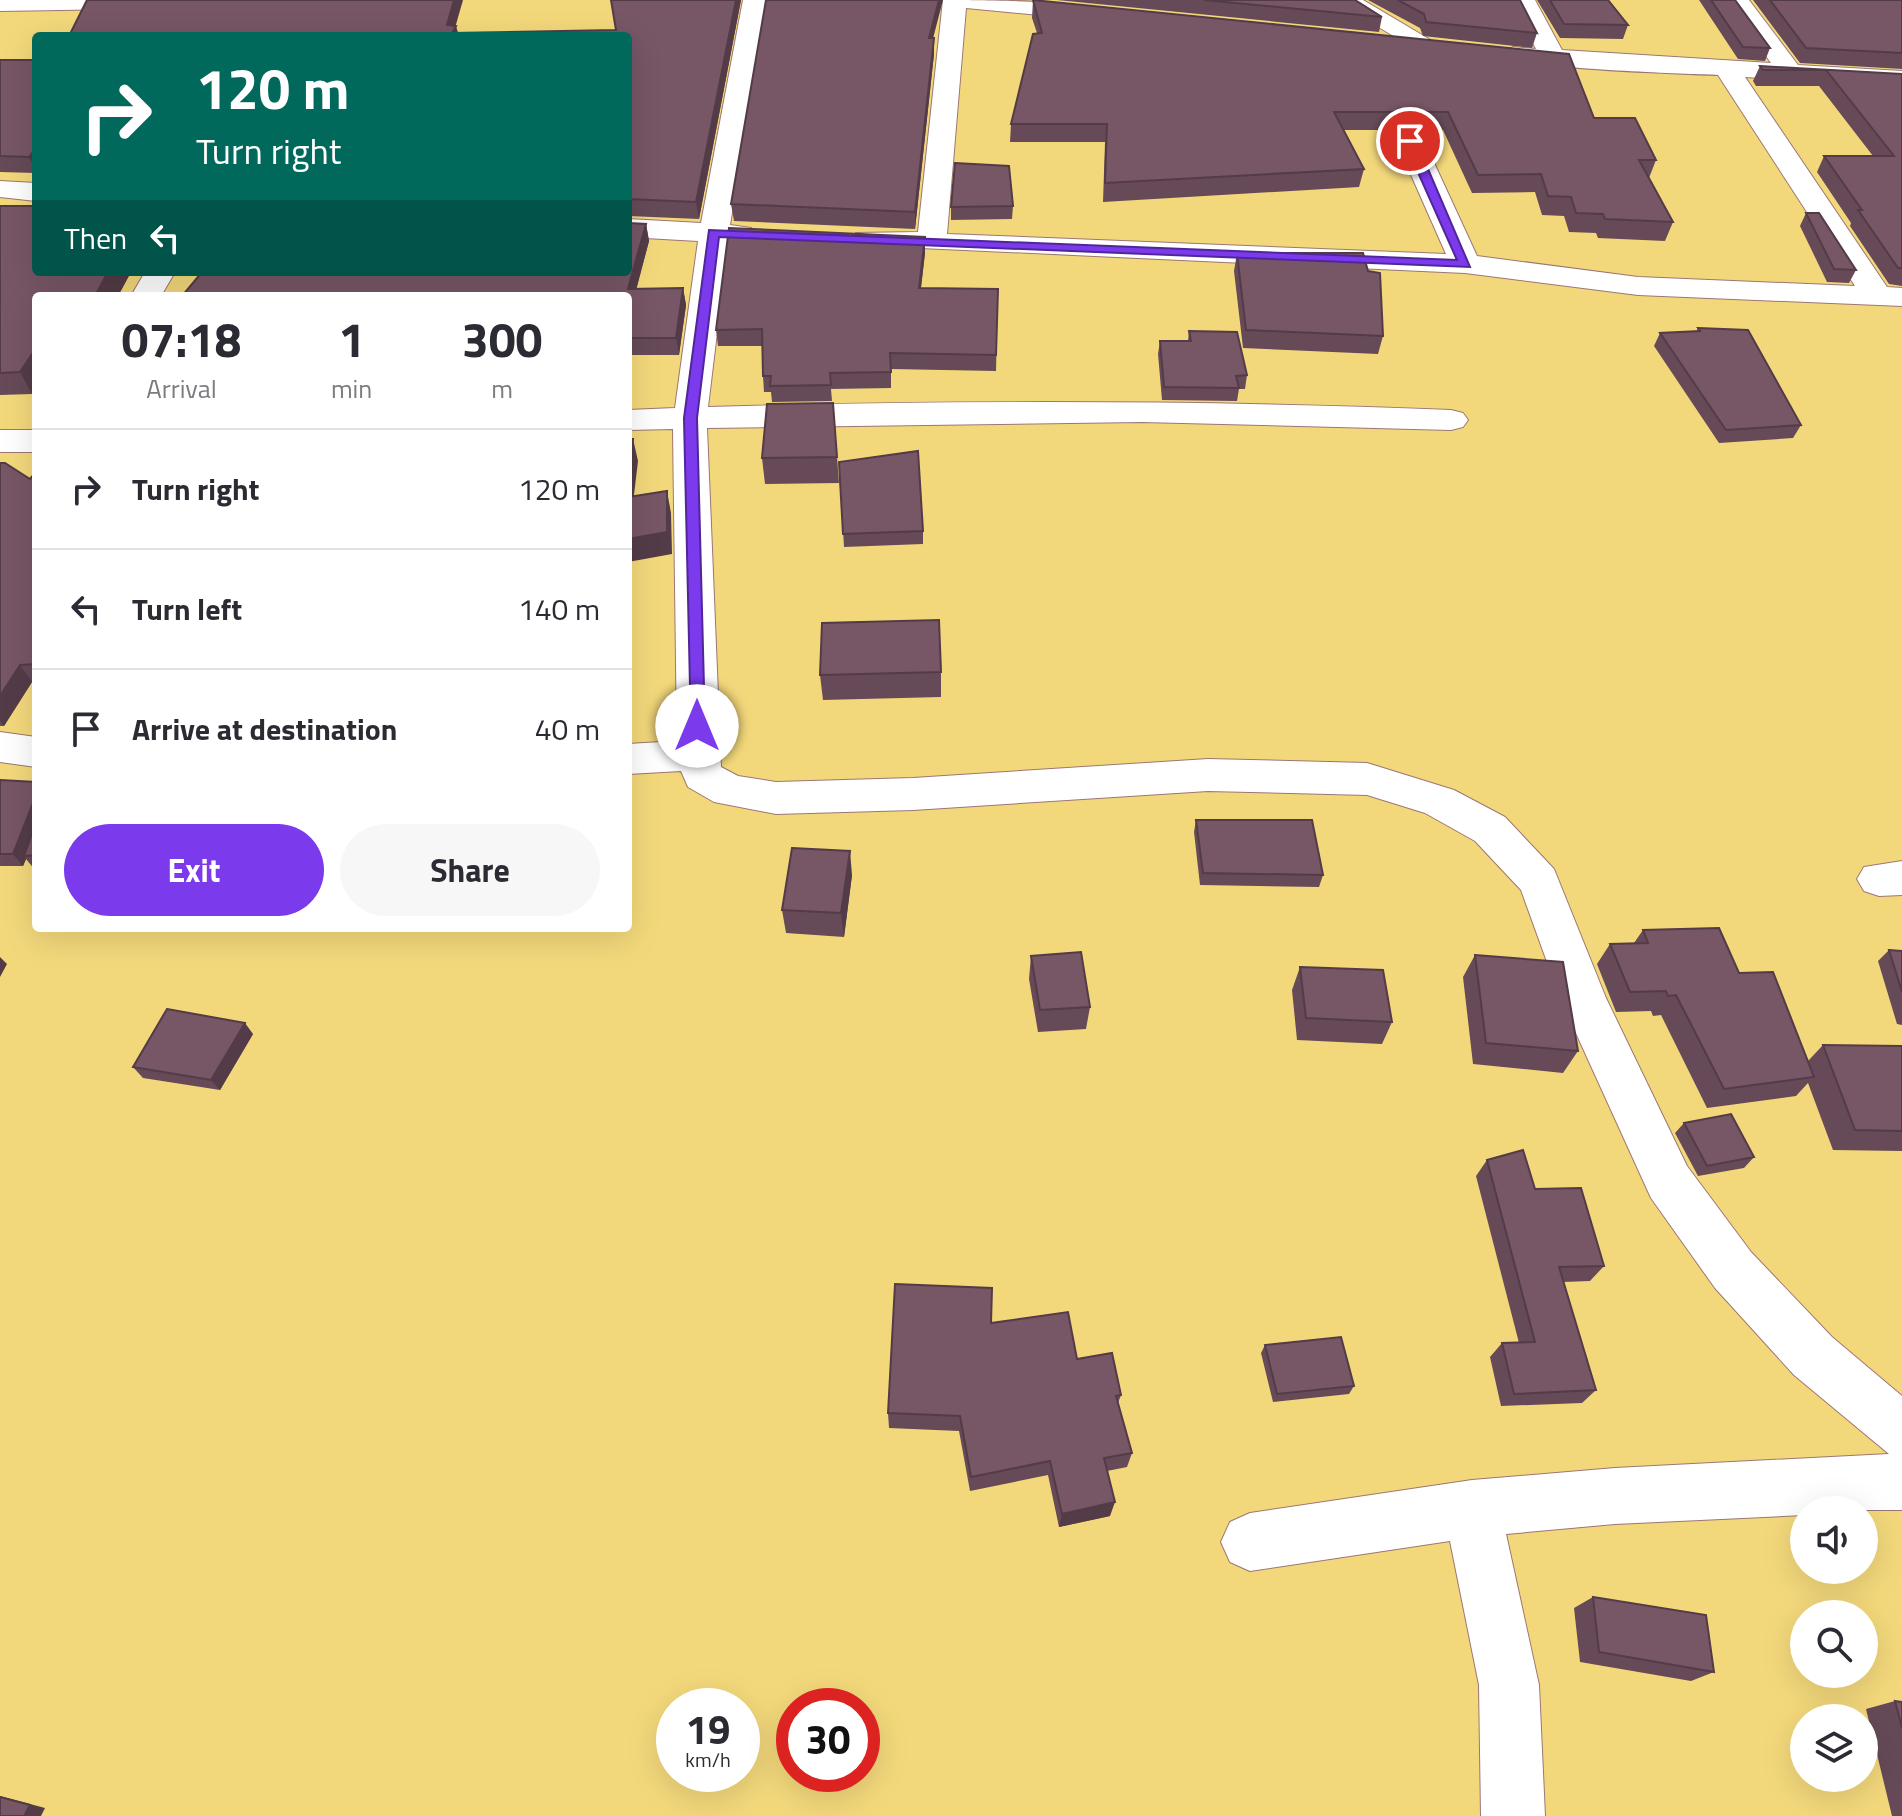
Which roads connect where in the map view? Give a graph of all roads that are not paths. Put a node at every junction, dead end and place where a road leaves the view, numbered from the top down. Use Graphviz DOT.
graph roads {
  1 [pos="239,0"];
  2 [pos="755,0"];
  3 [pos="956,0"];
  4 [pos="1345,0"];
  5 [pos="1523,0"];
  6 [pos="1737,0"];
  7 [pos="0,4"];
  8 [pos="1113,15"];
  9 [pos="1364,39"];
  10 [pos="1426,45"];
  11 [pos="1458,49"];
  12 [pos="1489,52"];
  13 [pos="1553,60"];
  14 [pos="1727,69"];
  15 [pos="1790,72"];
  16 [pos="1902,79"];
  17 [pos="1410,141"];
  18 [pos="0,189"];
  19 [pos="32,192"];
  20 [pos="632,228"];
  21 [pos="714,233"];
  22 [pos="776,236"];
  23 [pos="838,238"];
  24 [pos="932,242"];
  25 [pos="1465,264"];
  26 [pos="1890,297"];
  27 [pos="690,418"];
  28 [pos="632,420"];
  29 [pos="1451,420"];
  30 [pos="0,441"];
  31 [pos="32,441"];
  32 [pos="0,747"];
  33 [pos="32,751"];
  34 [pos="698,755"];
  35 [pos="632,759"];
  36 [pos="1902,1432"];
  37 [pos="1902,1482"];
  38 [pos="1472,1509"];
  39 [pos="1250,1542"];
  40 [pos="1513,1816"];
  1 -- 7 [label="street"];
  2 -- 21 [label="street"];
  3 -- 8 [label="street"];
  3 -- 24 [label="street"];
  4 -- 10 [label="street"];
  5 -- 13 [label="street"];
  6 -- 15 [label="street"];
  9 -- 10 [label="street"];
  10 -- 11 [label="street"];
  12 -- 13 [label="street"];
  13 -- 14 [label="street"];
  14 -- 15 [label="street"];
  14 -- 26 [label="street"];
  15 -- 16 [label="street"];
  17 -- 25 [label="street"];
  18 -- 19 [label="street"];
  20 -- 21 [label="street"];
  21 -- 22 [label="street"];
  21 -- 27 [label="street"];
  23 -- 24 [label="street"];
  24 -- 25 [label="street"];
  25 -- 26 [label="street"];
  27 -- 28 [label="street"];
  27 -- 29 [label="street"];
  27 -- 34 [label="street"];
  30 -- 31 [label="street"];
  32 -- 33 [label="street"];
  34 -- 35 [label="street"];
  34 -- 36 [label="street"];
  37 -- 38 [label="street"];
  38 -- 39 [label="street"];
  38 -- 40 [label="street"];
}
